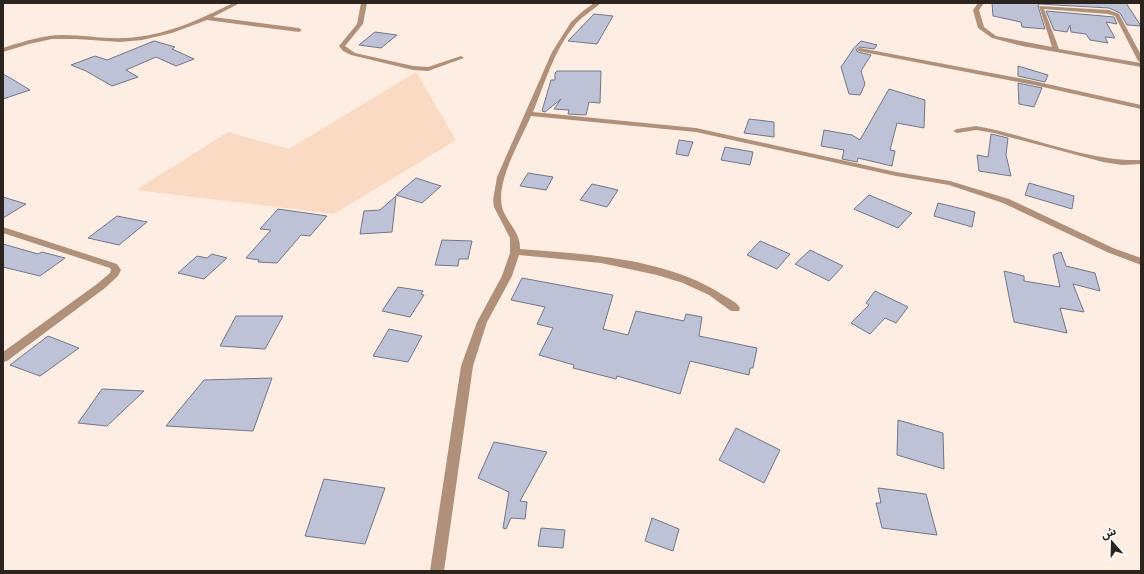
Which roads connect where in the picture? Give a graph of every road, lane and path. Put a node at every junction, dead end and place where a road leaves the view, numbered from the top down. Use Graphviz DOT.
graph roads {
  1 [pos="237,3"];
  2 [pos="364,3"];
  3 [pos="583,3"];
  4 [pos="981,3"];
  5 [pos="596,4"];
  6 [pos="208,18"];
  7 [pos="299,30"];
  8 [pos="3,50"];
  9 [pos="860,50"];
  10 [pos="1056,50"];
  11 [pos="461,58"];
  12 [pos="1141,61"];
  13 [pos="1141,65"];
  14 [pos="1141,107"];
  15 [pos="529,114"];
  16 [pos="957,131"];
  17 [pos="1141,162"];
  18 [pos="3,230"];
  19 [pos="516,252"];
  20 [pos="1141,262"];
  21 [pos="735,308"];
  22 [pos="3,358"];
  23 [pos="437,571"];
  1 -- 6 [label="street"];
  2 -- 11 [label="street"];
  3 -- 5 [label="street"];
  4 -- 10 [label="street"];
  5 -- 15 [label="street"];
  6 -- 7 [label="street"];
  6 -- 8 [label="street"];
  9 -- 14 [label="street"];
  10 -- 12 [label="street"];
  10 -- 13 [label="street"];
  15 -- 19 [label="street"];
  15 -- 20 [label="street"];
  16 -- 17 [label="street"];
  18 -- 22 [label="street"];
  19 -- 21 [label="street"];
  19 -- 23 [label="street"];
}
